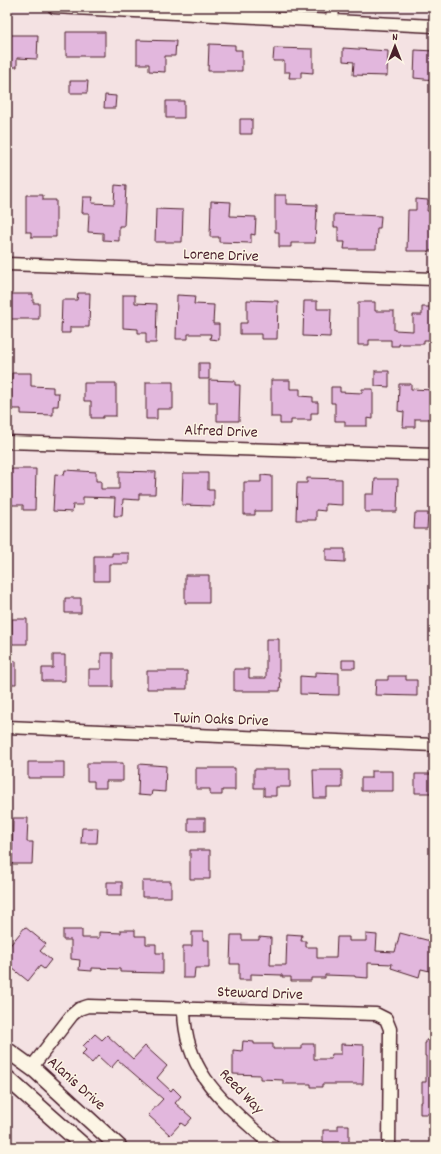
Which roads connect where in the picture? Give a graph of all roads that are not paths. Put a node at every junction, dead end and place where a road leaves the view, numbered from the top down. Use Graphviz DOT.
graph roads {
  1 [pos="54,7"];
  2 [pos="333,7"];
  3 [pos="332,20"];
  4 [pos="434,26"];
  5 [pos="7,264"];
  6 [pos="434,279"];
  7 [pos="7,442"];
  8 [pos="434,455"];
  9 [pos="7,727"];
  10 [pos="434,745"];
  11 [pos="184,1008"];
  12 [pos="7,1050"];
  13 [pos="31,1068"];
  14 [pos="7,1078"];
  15 [pos="85,1147"];
  16 [pos="119,1147"];
  17 [pos="273,1147"];
  18 [pos="389,1147"];
  1 -- 3 [label="street"];
  2 -- 3 [label="street"];
  3 -- 4 [label="street"];
  5 -- 6 [label="street, Lorene Drive"];
  7 -- 8 [label="street, Alfred Drive"];
  9 -- 10 [label="street, Twin Oaks Drive"];
  11 -- 13 [label="street, Steward Drive"];
  11 -- 17 [label="street, Reed Way"];
  11 -- 18 [label="street, Steward Drive"];
  12 -- 13 [label="main road, Alanis Drive"];
  13 -- 16 [label="main road, Alanis Drive"];
  14 -- 15 [label="main road"];
}
